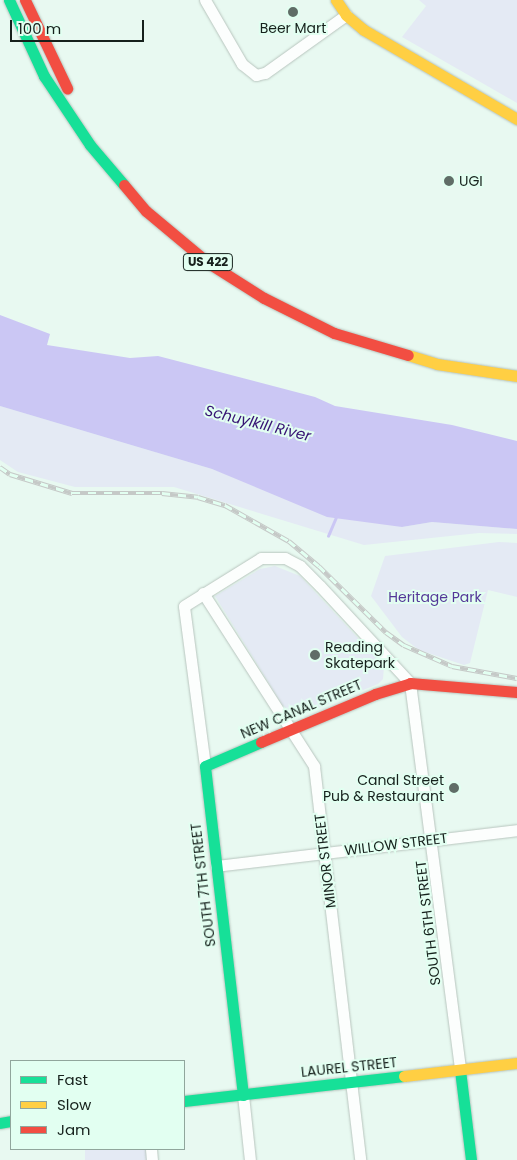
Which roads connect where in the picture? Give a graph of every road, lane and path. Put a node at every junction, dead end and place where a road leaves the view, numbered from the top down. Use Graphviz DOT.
graph roads {
  1 [pos="9,0"];
  2 [pos="25,0"];
  3 [pos="205,0"];
  4 [pos="336,0"];
  5 [pos="346,15"];
  6 [pos="517,119"];
  7 [pos="517,364"];
  8 [pos="517,376"];
  9 [pos="203,594"];
  10 [pos="410,683"];
  11 [pos="517,692"];
  12 [pos="291,730"];
  13 [pos="205,766"];
  14 [pos="517,830"];
  15 [pos="433,840"];
  16 [pos="324,853"];
  17 [pos="216,866"];
  18 [pos="517,1063"];
  19 [pos="460,1070"];
  20 [pos="352,1082"];
  21 [pos="243,1095"];
  22 [pos="185,1101"];
  23 [pos="250,1160"];
  24 [pos="360,1160"];
  25 [pos="471,1160"];
  1 -- 8 [label="main road, US 422"];
  2 -- 7 [label="main road, US 422"];
  3 -- 5 [label="street"];
  4 -- 5 [label="main road"];
  5 -- 6 [label="main road"];
  9 -- 10 [label="street"];
  9 -- 12 [label="street, MINOR STREET"];
  9 -- 13 [label="street, SOUTH 7TH STREET"];
  10 -- 11 [label="main road"];
  10 -- 12 [label="main road, NEW CANAL STREET"];
  10 -- 15 [label="street, SOUTH 6TH STREET"];
  12 -- 13 [label="main road, NEW CANAL STREET"];
  12 -- 16 [label="street, MINOR STREET"];
  13 -- 17 [label="main road, SOUTH 7TH STREET"];
  14 -- 15 [label="street, WILLOW STREET"];
  15 -- 16 [label="street, WILLOW STREET"];
  15 -- 19 [label="street, SOUTH 6TH STREET"];
  16 -- 17 [label="street, WILLOW STREET"];
  16 -- 20 [label="street, MINOR STREET"];
  17 -- 21 [label="main road, SOUTH 7TH STREET"];
  18 -- 19 [label="main road, LAUREL STREET"];
  19 -- 20 [label="main road, LAUREL STREET"];
  19 -- 25 [label="main road, SOUTH 6TH STREET"];
  20 -- 21 [label="main road, LAUREL STREET"];
  20 -- 24 [label="street, MINOR STREET"];
  21 -- 22 [label="main road, LAUREL STREET"];
  21 -- 23 [label="street, SOUTH 7TH STREET"];
}
